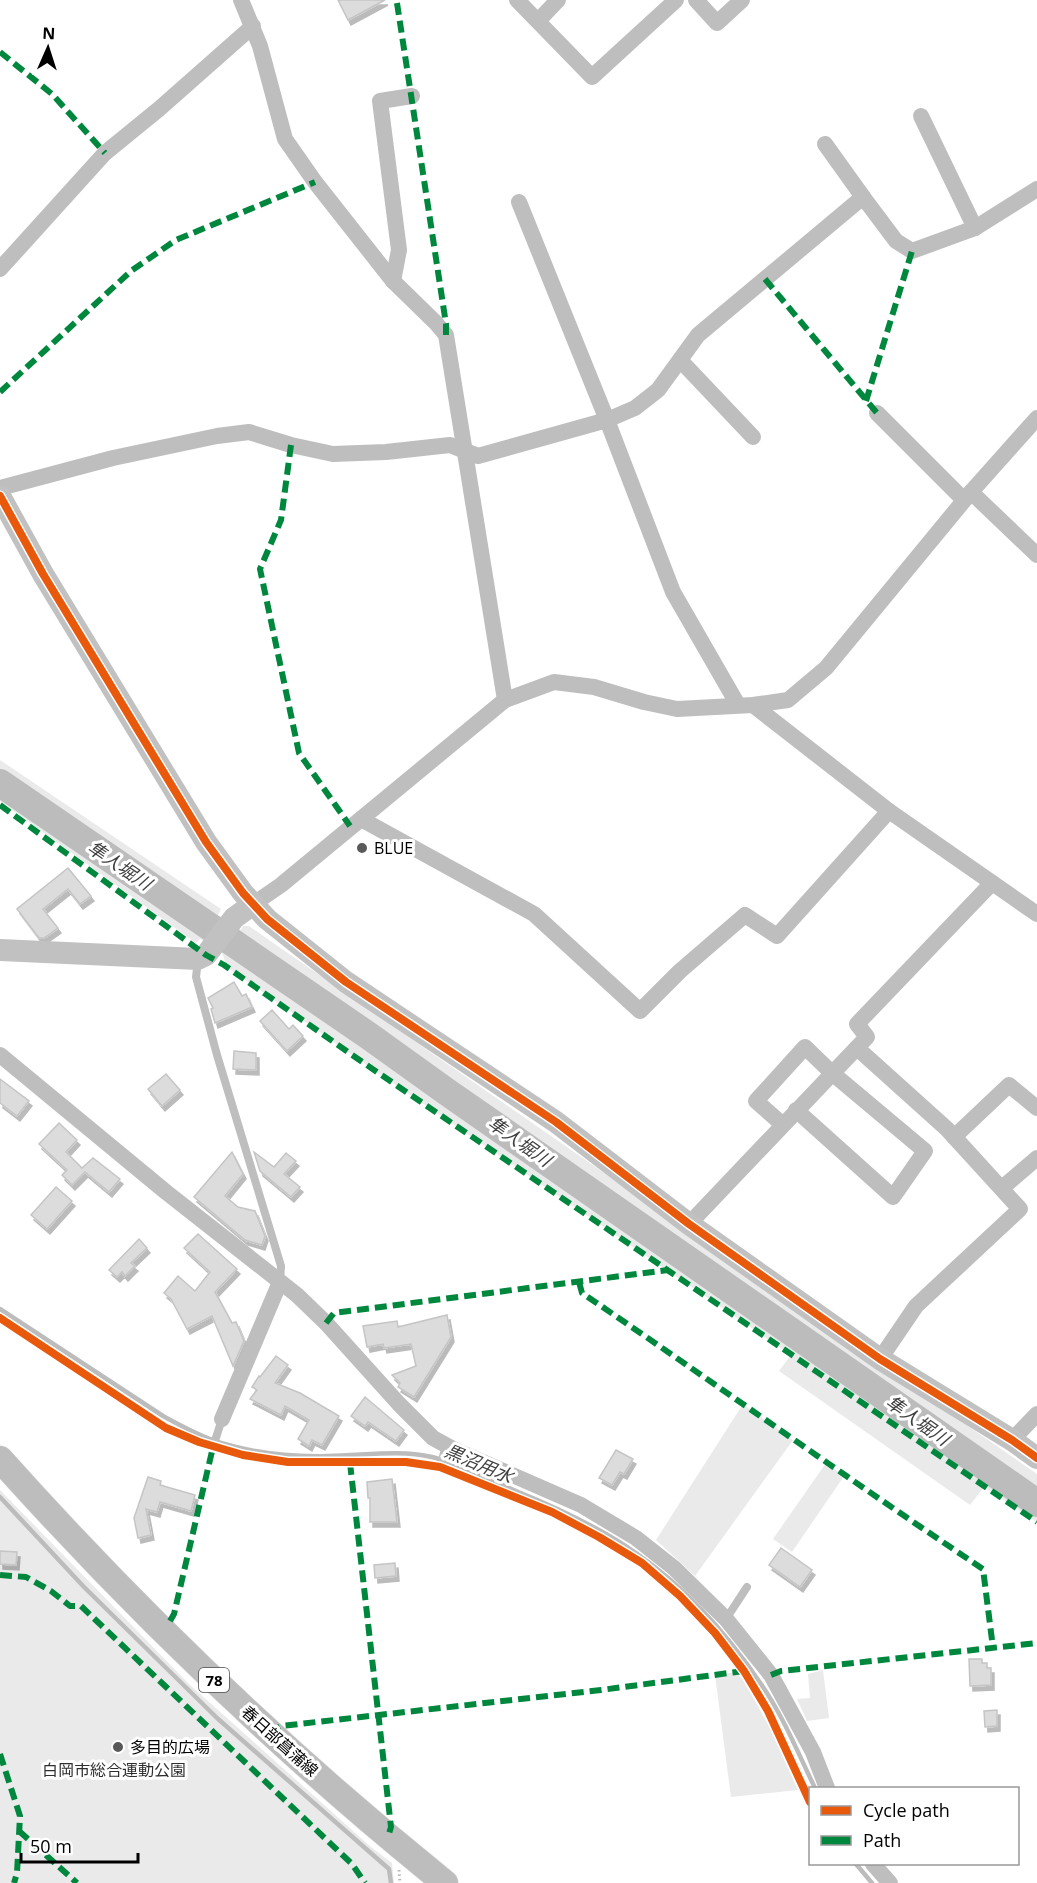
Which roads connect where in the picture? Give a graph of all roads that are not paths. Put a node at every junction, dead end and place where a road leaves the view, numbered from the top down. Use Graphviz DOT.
graph roads {
  1 [pos="241,0"];
  2 [pos="517,0"];
  3 [pos="558,0"];
  4 [pos="676,0"];
  5 [pos="696,0"];
  6 [pos="742,0"];
  7 [pos="537,21"];
  8 [pos="253,26"];
  9 [pos="412,96"];
  10 [pos="921,116"];
  11 [pos="825,144"];
  12 [pos="1037,189"];
  13 [pos="863,197"];
  14 [pos="519,202"];
  15 [pos="975,228"];
  16 [pos="0,269"];
  17 [pos="393,281"];
  18 [pos="680,360"];
  19 [pos="877,413"];
  20 [pos="1037,418"];
  21 [pos="608,420"];
  22 [pos="753,437"];
  23 [pos="464,450"];
  24 [pos="0,488"];
  25 [pos="0,496"];
  26 [pos="968,496"];
  27 [pos="1037,555"];
  28 [pos="506,700"];
  29 [pos="745,705"];
  30 [pos="889,811"];
  31 [pos="361,819"];
  32 [pos="992,883"];
  33 [pos="243,911"];
  34 [pos="1037,914"];
  35 [pos="0,950"];
  36 [pos="204,954"];
  37 [pos="856,1048"];
  38 [pos="0,1055"];
  39 [pos="832,1073"];
  40 [pos="1037,1108"];
  41 [pos="796,1110"];
  42 [pos="782,1124"];
  43 [pos="954,1137"];
  44 [pos="1037,1158"];
  45 [pos="1002,1188"];
  46 [pos="689,1224"];
  47 [pos="280,1282"];
  48 [pos="880,1359"];
  49 [pos="1037,1414"];
  50 [pos="219,1426"];
  51 [pos="1012,1440"];
  52 [pos="214,1445"];
  53 [pos="443,1455"];
  54 [pos="1037,1458"];
  55 [pos="0,1459"];
  56 [pos="389,1461"];
  57 [pos="747,1587"];
  58 [pos="726,1619"];
  59 [pos="827,1787"];
  60 [pos="875,1865"];
  61 [pos="445,1883"];
  62 [pos="890,1883"];
  1 -- 8 [label="street"];
  2 -- 7 [label="street"];
  3 -- 7 [label="street"];
  4 -- 7 [label="street"];
  5 -- 6 [label="street"];
  8 -- 16 [label="street"];
  8 -- 17 [label="street"];
  9 -- 17 [label="street"];
  10 -- 15 [label="street"];
  11 -- 13 [label="street"];
  12 -- 15 [label="street"];
  13 -- 15 [label="street"];
  13 -- 18 [label="street"];
  14 -- 21 [label="street"];
  17 -- 23 [label="street"];
  18 -- 21 [label="street"];
  18 -- 22 [label="street"];
  19 -- 26 [label="street"];
  20 -- 26 [label="street"];
  21 -- 23 [label="street"];
  21 -- 29 [label="street"];
  23 -- 24 [label="street"];
  23 -- 28 [label="street"];
  25 -- 33 [label="street"];
  26 -- 27 [label="street"];
  26 -- 29 [label="street"];
  28 -- 29 [label="street"];
  28 -- 31 [label="street"];
  29 -- 30 [label="street"];
  30 -- 31 [label="street"];
  30 -- 32 [label="street"];
  31 -- 33 [label="street"];
  32 -- 34 [label="street"];
  32 -- 37 [label="street"];
  33 -- 36 [label="street"];
  33 -- 46 [label="street"];
  35 -- 36 [label="street"];
  36 -- 47 [label="lane"];
  37 -- 39 [label="street"];
  37 -- 43 [label="street"];
  38 -- 47 [label="street"];
  39 -- 41 [label="street"];
  39 -- 41 [label="street"];
  39 -- 42 [label="street"];
  40 -- 43 [label="street"];
  41 -- 42 [label="street"];
  42 -- 46 [label="street"];
  43 -- 45 [label="street"];
  44 -- 45 [label="street"];
  45 -- 48 [label="street"];
  46 -- 48 [label="street"];
  47 -- 50 [label="street"];
  47 -- 53 [label="street"];
  48 -- 51 [label="street"];
  49 -- 51 [label="street"];
  50 -- 52 [label="lane"];
  51 -- 54 [label="street"];
  53 -- 56 [label="lane"];
  53 -- 58 [label="street"];
  55 -- 61 [label="main road, 春日部菖蒲線 / 78"];
  57 -- 58 [label="lane"];
  58 -- 59 [label="street"];
  60 -- 62 [label="street"];
}
